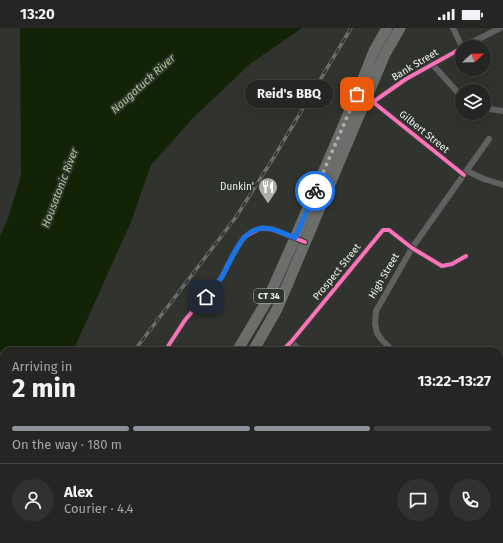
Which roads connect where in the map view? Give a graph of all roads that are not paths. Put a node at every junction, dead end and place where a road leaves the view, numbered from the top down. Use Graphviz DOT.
graph roads {
  1 [pos="387,28"];
  2 [pos="400,28"];
  3 [pos="453,28"];
  4 [pos="500,28"];
  5 [pos="459,40"];
  6 [pos="477,40"];
  7 [pos="455,51"];
  8 [pos="432,64"];
  9 [pos="455,89"];
  10 [pos="357,94"];
  11 [pos="370,100"];
  12 [pos="491,109"];
  13 [pos="503,111"];
  14 [pos="489,139"];
  15 [pos="466,173"];
  16 [pos="503,185"];
  17 [pos="300,240"];
  18 [pos="412,248"];
  19 [pos="466,256"];
  20 [pos="291,342"];
  21 [pos="168,347"];
  22 [pos="239,347"];
  23 [pos="256,347"];
  24 [pos="286,347"];
  25 [pos="297,347"];
  26 [pos="389,347"];
  1 -- 10 [label="highway, CT 34"];
  2 -- 11 [label="highway, CT 34"];
  3 -- 5 [label="street"];
  4 -- 6 [label="street, Bank Street"];
  7 -- 8 [label="street, Bank Street"];
  8 -- 9 [label="street"];
  8 -- 11 [label="street, Bank Street"];
  10 -- 11 [label="street"];
  10 -- 17 [label="highway, CT 34"];
  11 -- 15 [label="street, Gilbert Street"];
  11 -- 17 [label="highway, CT 34"];
  12 -- 13 [label="street"];
  14 -- 15 [label="street, High Street"];
  15 -- 16 [label="street, Gilbert Street"];
  15 -- 18 [label="street, High Street"];
  17 -- 21 [label="street"];
  17 -- 22 [label="highway, CT 34"];
  17 -- 23 [label="highway, CT 34"];
  18 -- 19 [label="street"];
  18 -- 20 [label="street, Prospect Street"];
  18 -- 26 [label="street, High Street"];
  20 -- 24 [label="street, Prospect Street"];
  20 -- 25 [label="street"];
}
